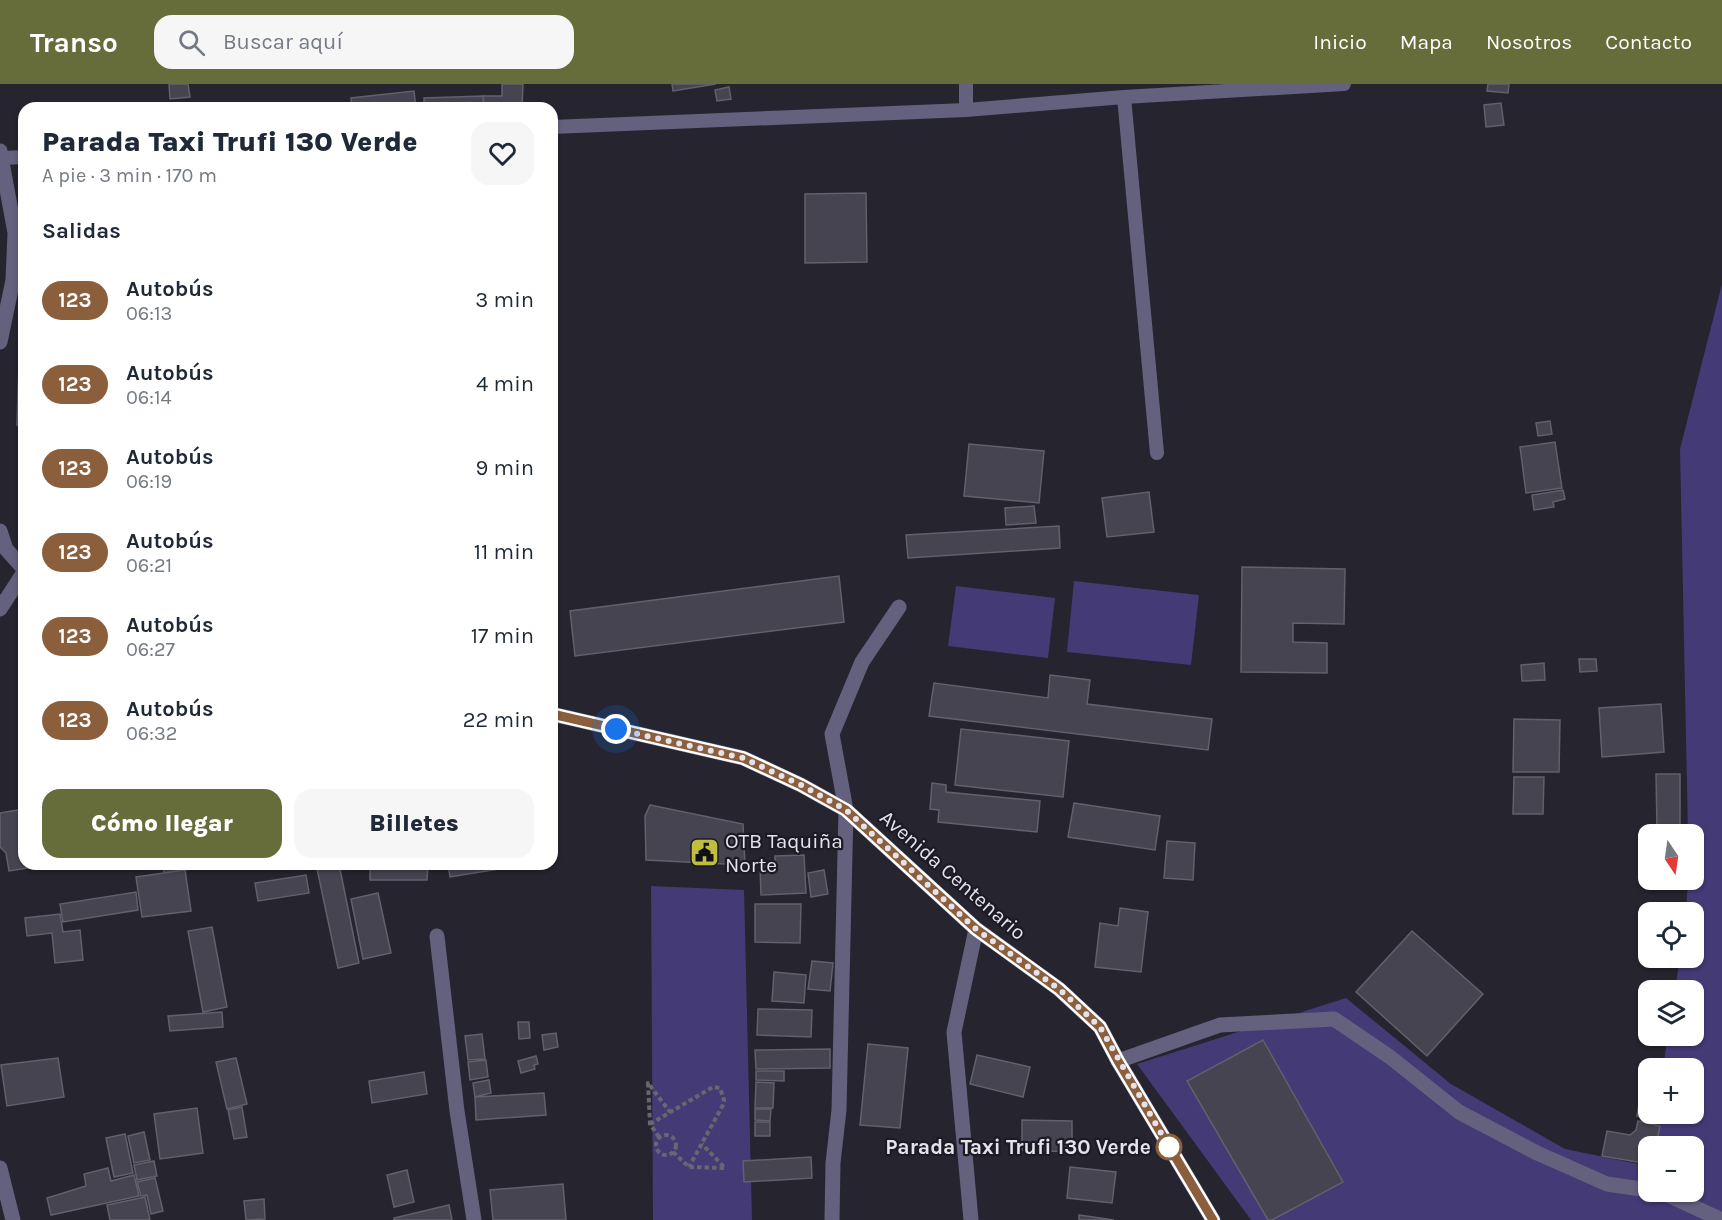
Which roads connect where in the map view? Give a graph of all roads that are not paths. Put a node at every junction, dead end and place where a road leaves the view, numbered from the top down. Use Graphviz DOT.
graph roads {
  1 [pos="966,84"];
  2 [pos="1344,84"];
  3 [pos="1124,97"];
  4 [pos="966,110"];
  5 [pos="558,127"];
  6 [pos="1,154"];
  7 [pos="18,156"];
  8 [pos="0,342"];
  9 [pos="1157,453"];
  10 [pos="0,531"];
  11 [pos="18,563"];
  12 [pos="18,580"];
  13 [pos="899,606"];
  14 [pos="0,609"];
  15 [pos="558,715"];
  16 [pos="846,810"];
  17 [pos="976,929"];
  18 [pos="437,936"];
  19 [pos="1118,1061"];
  20 [pos="0,1168"];
  21 [pos="1638,1189"];
  22 [pos="1683,1202"];
  23 [pos="13,1220"];
  24 [pos="474,1220"];
  25 [pos="832,1220"];
  26 [pos="970,1220"];
  27 [pos="1213,1220"];
  28 [pos="1722,1220"];
  1 -- 4 [label="lane"];
  2 -- 3 [label="lane"];
  3 -- 4 [label="lane"];
  3 -- 9 [label="lane"];
  4 -- 5 [label="lane"];
  6 -- 7 [label="lane"];
  6 -- 8 [label="street"];
  10 -- 11 [label="street"];
  12 -- 14 [label="street"];
  13 -- 16 [label="street"];
  15 -- 16 [label="street, Avenida Centenario"];
  16 -- 17 [label="street, Avenida Centenario"];
  16 -- 25 [label="street"];
  17 -- 19 [label="street, Avenida Centenario"];
  17 -- 26 [label="street"];
  18 -- 24 [label="street"];
  19 -- 21 [label="street"];
  19 -- 27 [label="street, Avenida Centenario"];
  20 -- 23 [label="street"];
  22 -- 28 [label="street"];
}
